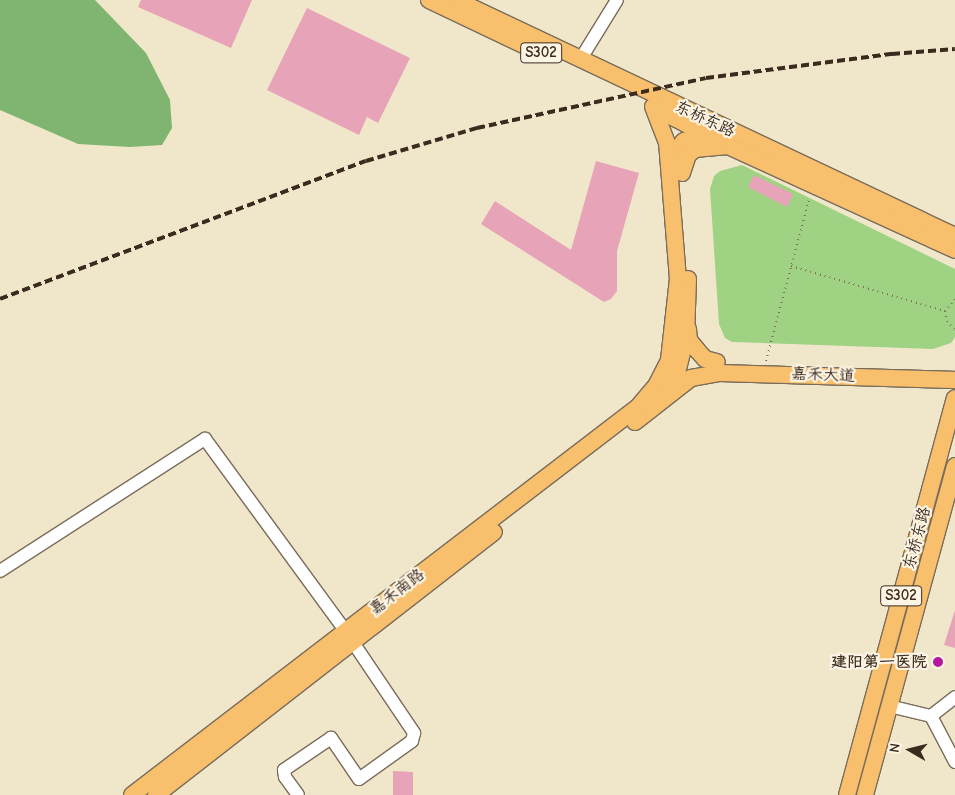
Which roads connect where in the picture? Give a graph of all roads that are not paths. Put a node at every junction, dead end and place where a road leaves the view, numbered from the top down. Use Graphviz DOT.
graph roads {
  1 [pos="429,0"];
  2 [pos="456,0"];
  3 [pos="617,0"];
  4 [pos="580,60"];
  5 [pos="654,102"];
  6 [pos="672,119"];
  7 [pos="704,135"];
  8 [pos="731,140"];
  9 [pos="679,147"];
  10 [pos="677,172"];
  11 [pos="955,236"];
  12 [pos="955,250"];
  13 [pos="681,326"];
  14 [pos="684,349"];
  15 [pos="716,368"];
  16 [pos="955,370"];
  17 [pos="694,371"];
  18 [pos="955,380"];
  19 [pos="662,390"];
  20 [pos="955,398"];
  21 [pos="644,408"];
  22 [pos="955,466"];
  23 [pos="0,571"];
  24 [pos="350,637"];
  25 [pos="955,696"];
  26 [pos="889,706"];
  27 [pos="932,716"];
  28 [pos="955,762"];
  29 [pos="132,795"];
  30 [pos="156,795"];
  31 [pos="298,795"];
  32 [pos="847,795"];
  33 [pos="865,795"];
  1 -- 5 [label="main road, 东桥东路 / S302"];
  2 -- 4 [label="main road, 东桥东路 / S302"];
  3 -- 4 [label="street"];
  4 -- 5 [label="main road, 东桥东路 / S302"];
  5 -- 6 [label="main road"];
  5 -- 8 [label="main road, 东桥东路"];
  5 -- 10 [label="main road"];
  6 -- 7 [label="main road"];
  6 -- 9 [label="main road"];
  7 -- 8 [label="main road"];
  7 -- 9 [label="main road"];
  8 -- 10 [label="main road"];
  8 -- 11 [label="main road, 东桥东路"];
  8 -- 12 [label="main road"];
  9 -- 10 [label="main road"];
  10 -- 13 [label="main road"];
  13 -- 14 [label="main road"];
  13 -- 15 [label="main road"];
  13 -- 19 [label="main road"];
  14 -- 17 [label="main road"];
  14 -- 19 [label="main road"];
  15 -- 16 [label="main road, 嘉禾大道"];
  15 -- 17 [label="main road, 嘉禾大道"];
  15 -- 18 [label="main road, 嘉禾大道"];
  17 -- 19 [label="main road"];
  17 -- 21 [label="main road"];
  19 -- 21 [label="main road, 嘉禾南路"];
  20 -- 32 [label="main road, 东桥东路 / S302"];
  21 -- 24 [label="main road, 嘉禾南路"];
  22 -- 26 [label="main road, 东桥东路 / S302"];
  23 -- 24 [label="street"];
  24 -- 29 [label="main road, 嘉禾南路"];
  24 -- 30 [label="main road, 嘉禾南路"];
  24 -- 31 [label="street"];
  25 -- 27 [label="street"];
  26 -- 27 [label="street"];
  26 -- 33 [label="main road, 东桥东路 / S302"];
  27 -- 28 [label="street"];
}
